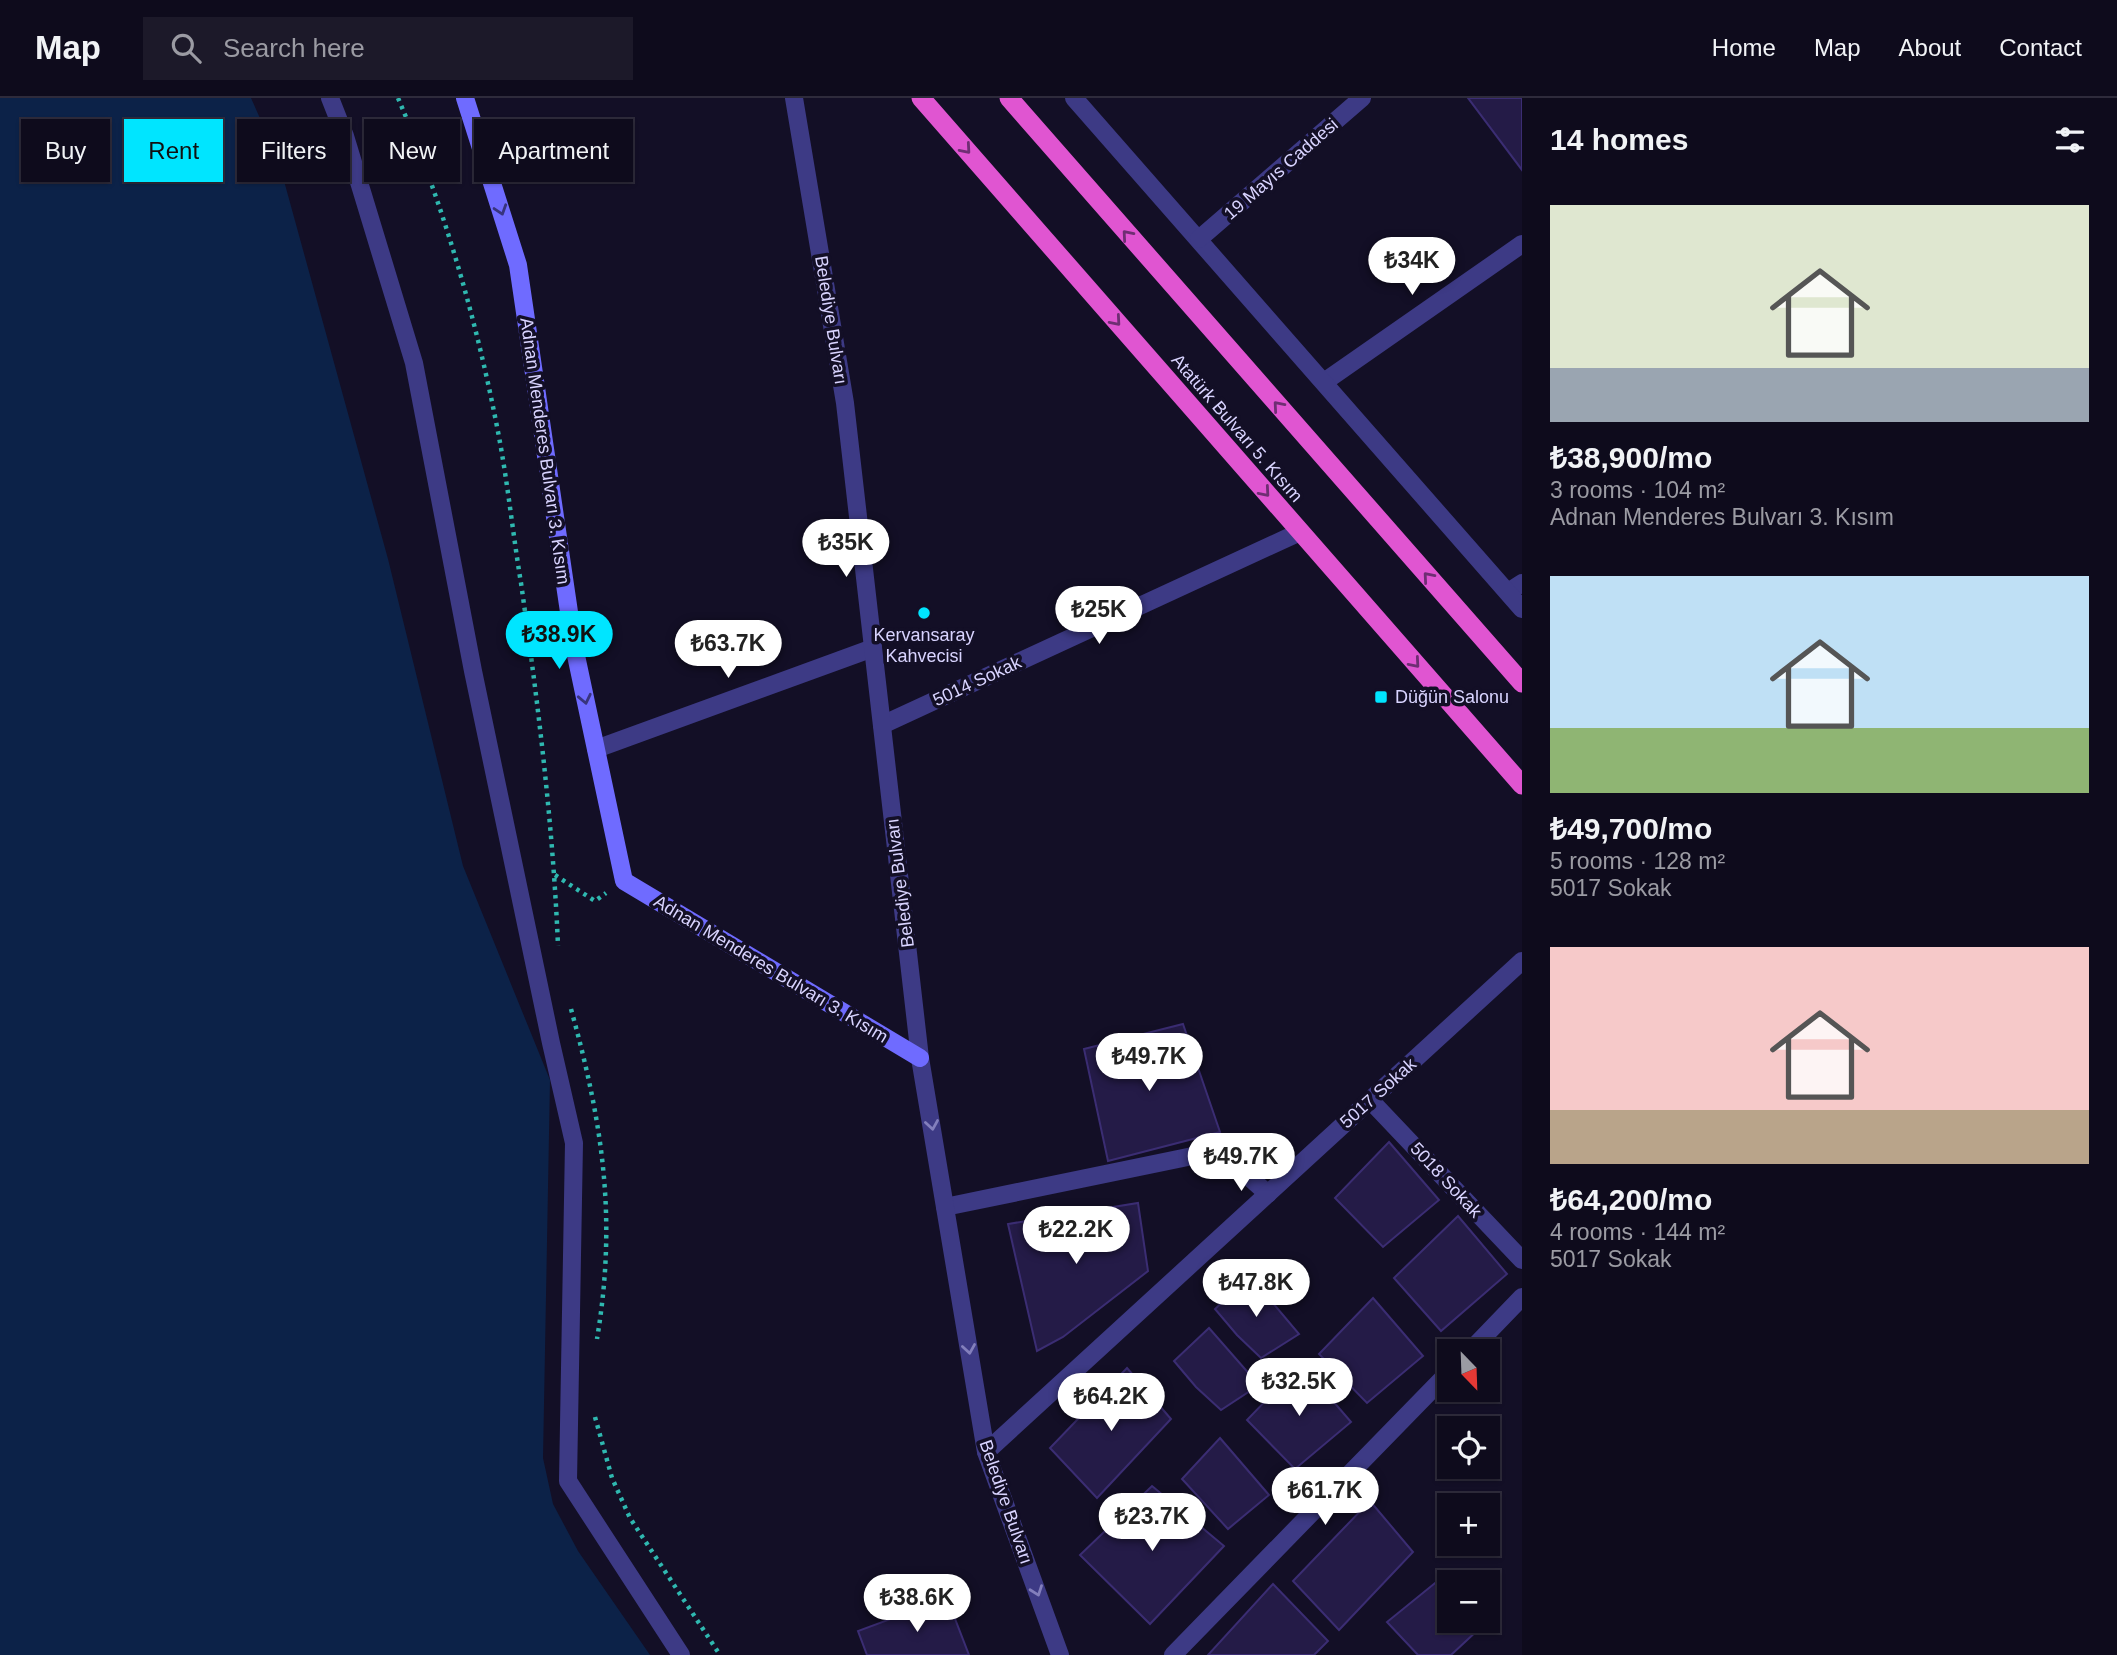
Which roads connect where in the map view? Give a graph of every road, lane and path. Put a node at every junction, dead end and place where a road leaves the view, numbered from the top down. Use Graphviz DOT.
graph roads {
  1 [pos="330,98"];
  2 [pos="398,98"];
  3 [pos="465,98"];
  4 [pos="794,98"];
  5 [pos="921,98"];
  6 [pos="1009,98"];
  7 [pos="1074,98"];
  8 [pos="1362,98"];
  9 [pos="1199,239"];
  10 [pos="1522,244"];
  11 [pos="1324,382"];
  12 [pos="1300,532"];
  13 [pos="1515,588"];
  14 [pos="1522,609"];
  15 [pos="873,648"];
  16 [pos="1522,683"];
  17 [pos="882,725"];
  18 [pos="596,749"];
  19 [pos="1522,785"];
  20 [pos="555,874"];
  21 [pos="624,880"];
  22 [pos="558,951"];
  23 [pos="1522,961"];
  24 [pos="568,998"];
  25 [pos="920,1058"];
  26 [pos="1370,1100"];
  27 [pos="1268,1194"];
  28 [pos="945,1207"];
  29 [pos="1522,1260"];
  30 [pos="1522,1297"];
  31 [pos="1482,1339"];
  32 [pos="595,1350"];
  33 [pos="1437,1384"];
  34 [pos="594,1410"];
  35 [pos="986,1452"];
  36 [pos="681,1655"];
  37 [pos="720,1655"];
  38 [pos="1060,1655"];
  39 [pos="1173,1655"];
  1 -- 36 [label="street"];
  2 -- 20 [label="path"];
  3 -- 18 [label="main road, Adnan Menderes Bulvarı 3. Kısım, one-way"];
  4 -- 15 [label="street, Belediye Bulvarı"];
  5 -- 12 [label="highway, Atatürk Bulvarı 5. Kısım, one-way"];
  16 -- 6 [label="highway, one-way"];
  7 -- 9 [label="street"];
  8 -- 9 [label="street, 19 Mayıs Caddesi"];
  9 -- 11 [label="street"];
  10 -- 11 [label="street"];
  11 -- 13 [label="street"];
  12 -- 17 [label="street, 5014 Sokak"];
  12 -- 19 [label="highway, Atatürk Bulvarı 5. Kısım, one-way"];
  13 -- 14 [label="street"];
  15 -- 17 [label="street, Belediye Bulvarı"];
  15 -- 18 [label="street"];
  17 -- 25 [label="street, Belediye Bulvarı"];
  18 -- 21 [label="main road, Adnan Menderes Bulvarı 3. Kısım"];
  20 -- 21 [label="path"];
  20 -- 22 [label="path"];
  21 -- 25 [label="main road, Adnan Menderes Bulvarı 3. Kısım"];
  23 -- 26 [label="street, 5017 Sokak"];
  24 -- 32 [label="path"];
  25 -- 28 [label="street, Belediye Bulvarı, one-way"];
  26 -- 27 [label="street, 5017 Sokak"];
  26 -- 29 [label="street, 5018 Sokak"];
  27 -- 28 [label="street"];
  27 -- 35 [label="street, 5017 Sokak"];
  28 -- 35 [label="street, Belediye Bulvarı, one-way"];
  30 -- 31 [label="street"];
  33 -- 39 [label="street"];
  34 -- 37 [label="path"];
  35 -- 38 [label="street, Belediye Bulvarı, one-way"];
}
